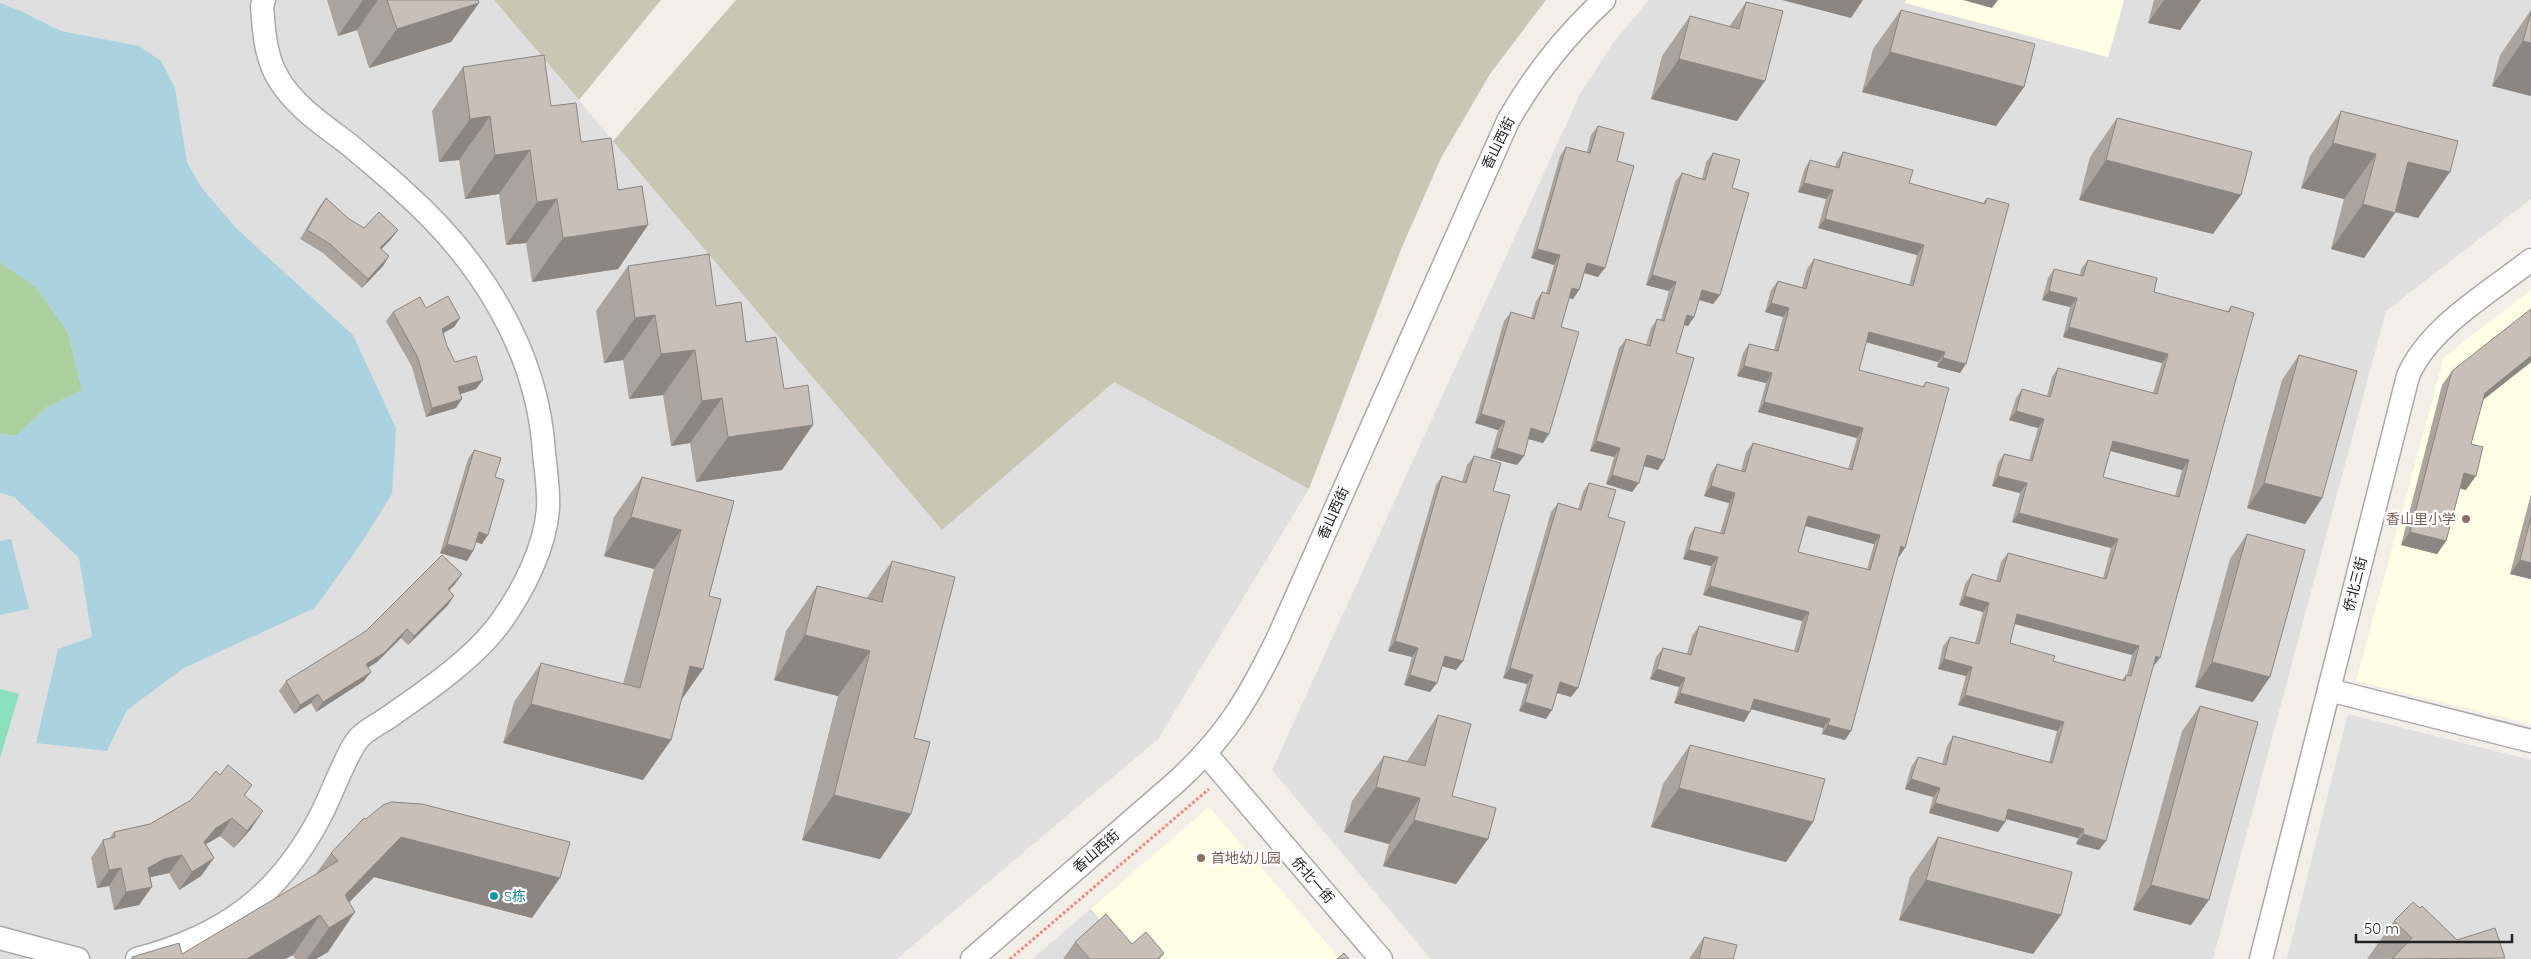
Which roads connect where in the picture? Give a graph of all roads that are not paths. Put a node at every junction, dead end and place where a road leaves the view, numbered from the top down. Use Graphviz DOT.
graph roads {
  1 [pos="264,0"];
  2 [pos="1604,0"];
  3 [pos="2531,260"];
  4 [pos="2329,690"];
  5 [pos="2531,741"];
  6 [pos="1206,754"];
  7 [pos="0,938"];
  8 [pos="78,959"];
  9 [pos="136,959"];
  10 [pos="972,959"];
  11 [pos="1382,959"];
  12 [pos="2261,959"];
  1 -- 9 [label="street"];
  2 -- 6 [label="street, 香山西街"];
  3 -- 4 [label="street, 侨北三街"];
  4 -- 5 [label="street"];
  4 -- 12 [label="street, 侨北三街"];
  6 -- 10 [label="street, 香山西街"];
  6 -- 11 [label="street, 侨北一街"];
  7 -- 8 [label="street"];
}
